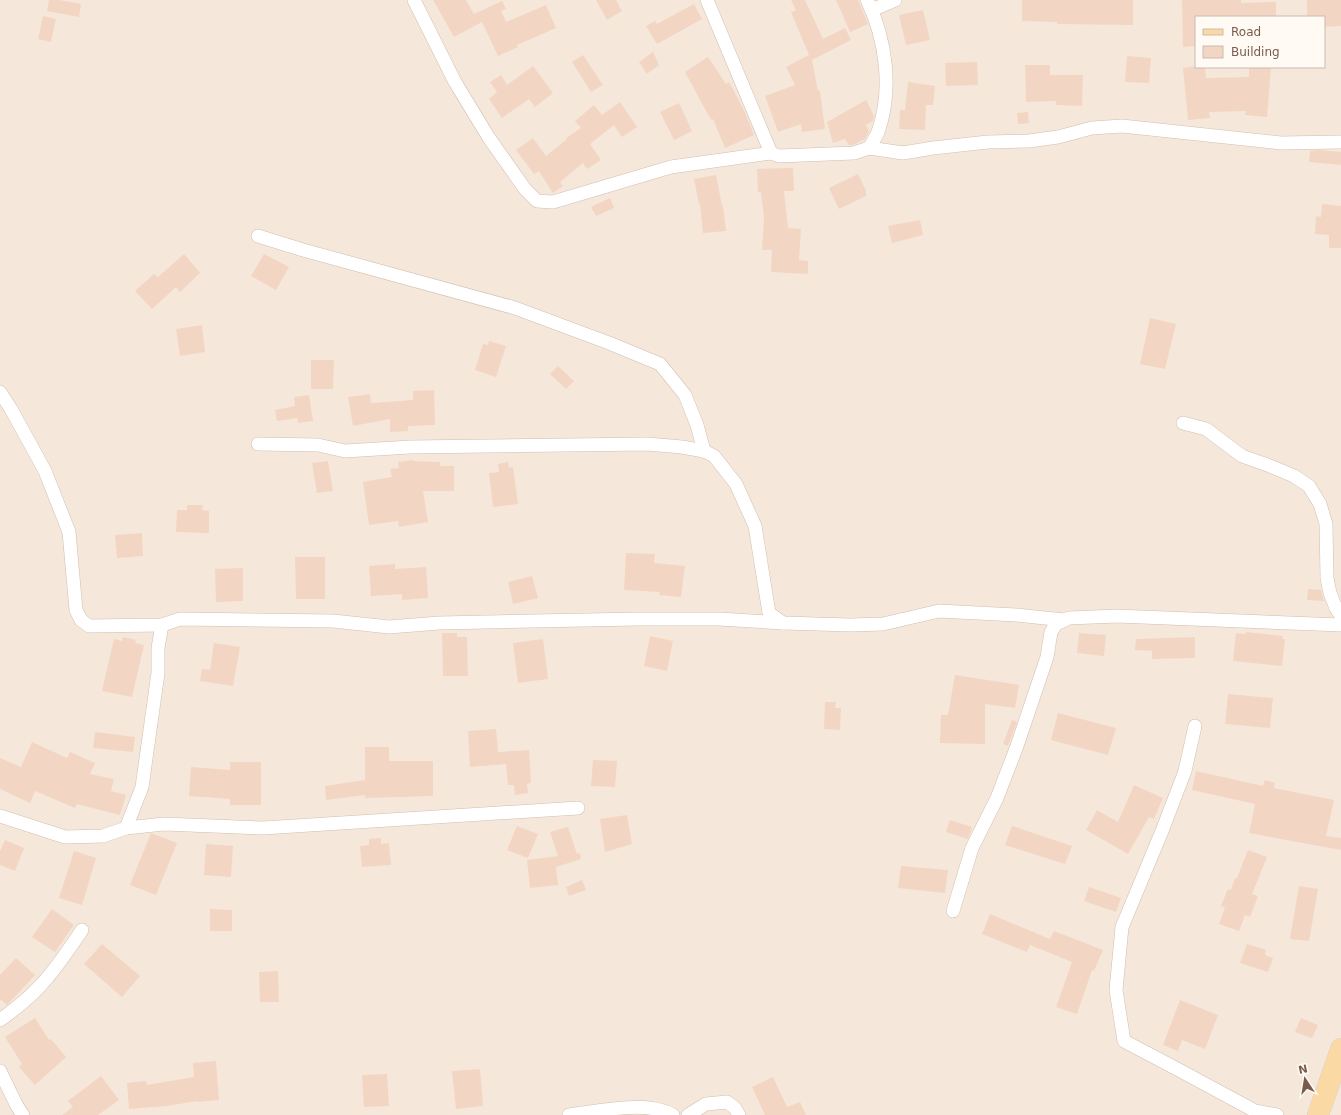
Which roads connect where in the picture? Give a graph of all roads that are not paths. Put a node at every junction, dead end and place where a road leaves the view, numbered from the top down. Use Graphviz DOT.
graph roads {
  1 [pos="414,0"];
  2 [pos="707,0"];
  3 [pos="895,0"];
  4 [pos="869,5"];
  5 [pos="1341,142"];
  6 [pos="869,148"];
  7 [pos="771,153"];
  8 [pos="258,236"];
  9 [pos="0,392"];
  10 [pos="1183,423"];
  11 [pos="258,444"];
  12 [pos="704,451"];
  13 [pos="1341,616"];
  14 [pos="1064,620"];
  15 [pos="783,623"];
  16 [pos="162,625"];
  17 [pos="1341,625"];
  18 [pos="1195,726"];
  19 [pos="578,808"];
  20 [pos="0,816"];
  21 [pos="126,828"];
  22 [pos="953,911"];
  23 [pos="82,930"];
  24 [pos="0,1020"];
  25 [pos="1341,1049"];
  26 [pos="0,1071"];
  27 [pos="23,1115"];
  28 [pos="569,1115"];
  29 [pos="673,1115"];
  30 [pos="688,1115"];
  31 [pos="740,1115"];
  32 [pos="1276,1115"];
  33 [pos="1318,1115"];
  1 -- 7 [label="street"];
  2 -- 7 [label="street"];
  3 -- 4 [label="street"];
  4 -- 6 [label="street"];
  5 -- 6 [label="street"];
  6 -- 7 [label="street"];
  8 -- 12 [label="street"];
  9 -- 16 [label="street"];
  10 -- 13 [label="street"];
  11 -- 12 [label="street"];
  12 -- 15 [label="street"];
  14 -- 15 [label="street"];
  14 -- 17 [label="street"];
  14 -- 22 [label="street"];
  15 -- 16 [label="street"];
  16 -- 21 [label="street"];
  18 -- 32 [label="street"];
  19 -- 21 [label="street"];
  20 -- 21 [label="street"];
  23 -- 24 [label="street"];
  25 -- 33 [label="main road"];
  26 -- 27 [label="street"];
  28 -- 29 [label="street"];
  30 -- 31 [label="street"];
}
